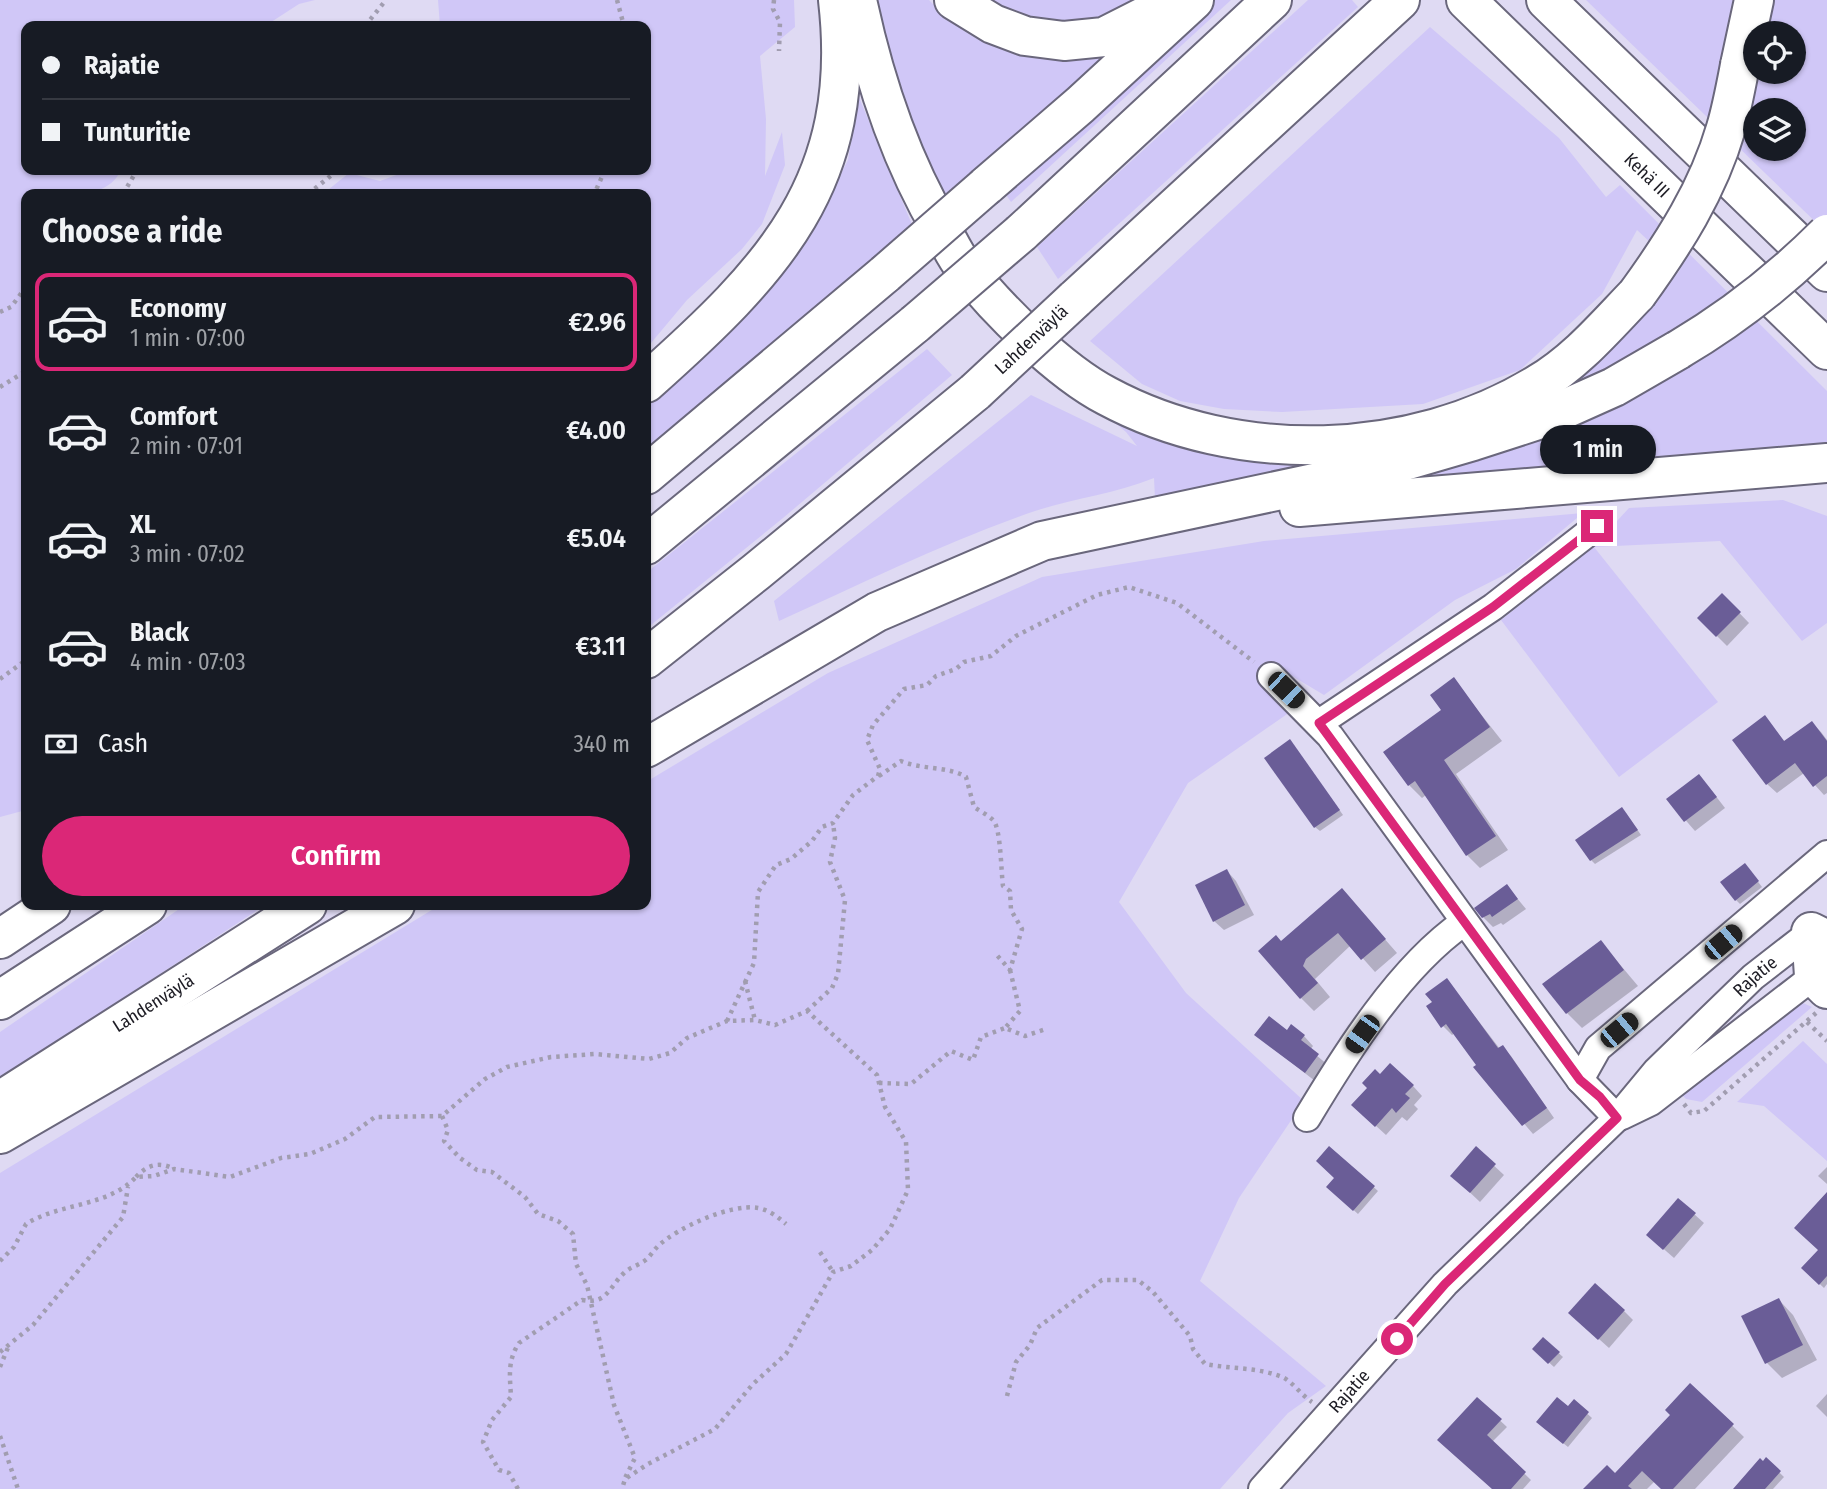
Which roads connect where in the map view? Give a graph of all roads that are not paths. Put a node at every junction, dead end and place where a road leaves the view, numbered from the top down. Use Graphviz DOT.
graph roads {
  1 [pos="838,0"];
  2 [pos="857,0"];
  3 [pos="954,0"];
  4 [pos="1173,0"];
  5 [pos="1194,0"];
  6 [pos="1272,0"];
  7 [pos="1466,0"];
  8 [pos="1546,0"];
  9 [pos="1754,0"];
  10 [pos="1390,10"];
  11 [pos="1827,234"];
  12 [pos="1827,272"];
  13 [pos="1827,350"];
  14 [pos="651,379"];
  15 [pos="1827,463"];
  16 [pos="651,471"];
  17 [pos="1132,521"];
  18 [pos="1597,526"];
  19 [pos="651,541"];
  20 [pos="651,655"];
  21 [pos="1271,676"];
  22 [pos="1319,723"];
  23 [pos="651,745"];
  24 [pos="1827,854"];
  25 [pos="21,903"];
  26 [pos="44,910"];
  27 [pos="139,910"];
  28 [pos="299,910"];
  29 [pos="386,910"];
  30 [pos="0,919"];
  31 [pos="1463,923"];
  32 [pos="1819,936"];
  33 [pos="0,939"];
  34 [pos="1821,983"];
  35 [pos="0,1000"];
  36 [pos="1580,1080"];
  37 [pos="0,1101"];
  38 [pos="1307,1118"];
  39 [pos="1617,1118"];
  40 [pos="0,1134"];
  41 [pos="1262,1489"];
  1 -- 14 [label="highway"];
  2 -- 9 [label="highway, bridge"];
  3 -- 4 [label="highway"];
  5 -- 16 [label="highway, bridge"];
  6 -- 19 [label="highway, bridge"];
  7 -- 13 [label="highway, Kehä III"];
  8 -- 12 [label="highway"];
  10 -- 20 [label="highway, Lahdenväylä, bridge"];
  11 -- 17 [label="highway, bridge"];
  15 -- 17 [label="highway"];
  17 -- 23 [label="highway"];
  18 -- 22 [label="street"];
  21 -- 22 [label="street"];
  22 -- 31 [label="street"];
  24 -- 36 [label="street"];
  25 -- 30 [label="highway"];
  26 -- 33 [label="highway"];
  27 -- 35 [label="highway"];
  28 -- 37 [label="highway, Lahdenväylä"];
  29 -- 40 [label="highway"];
  31 -- 36 [label="street"];
  31 -- 38 [label="street"];
  32 -- 34 [label="highway"];
  32 -- 39 [label="street, Rajatie"];
  34 -- 39 [label="street, Rajatie"];
  36 -- 39 [label="street"];
  39 -- 41 [label="street, Rajatie"];
}
